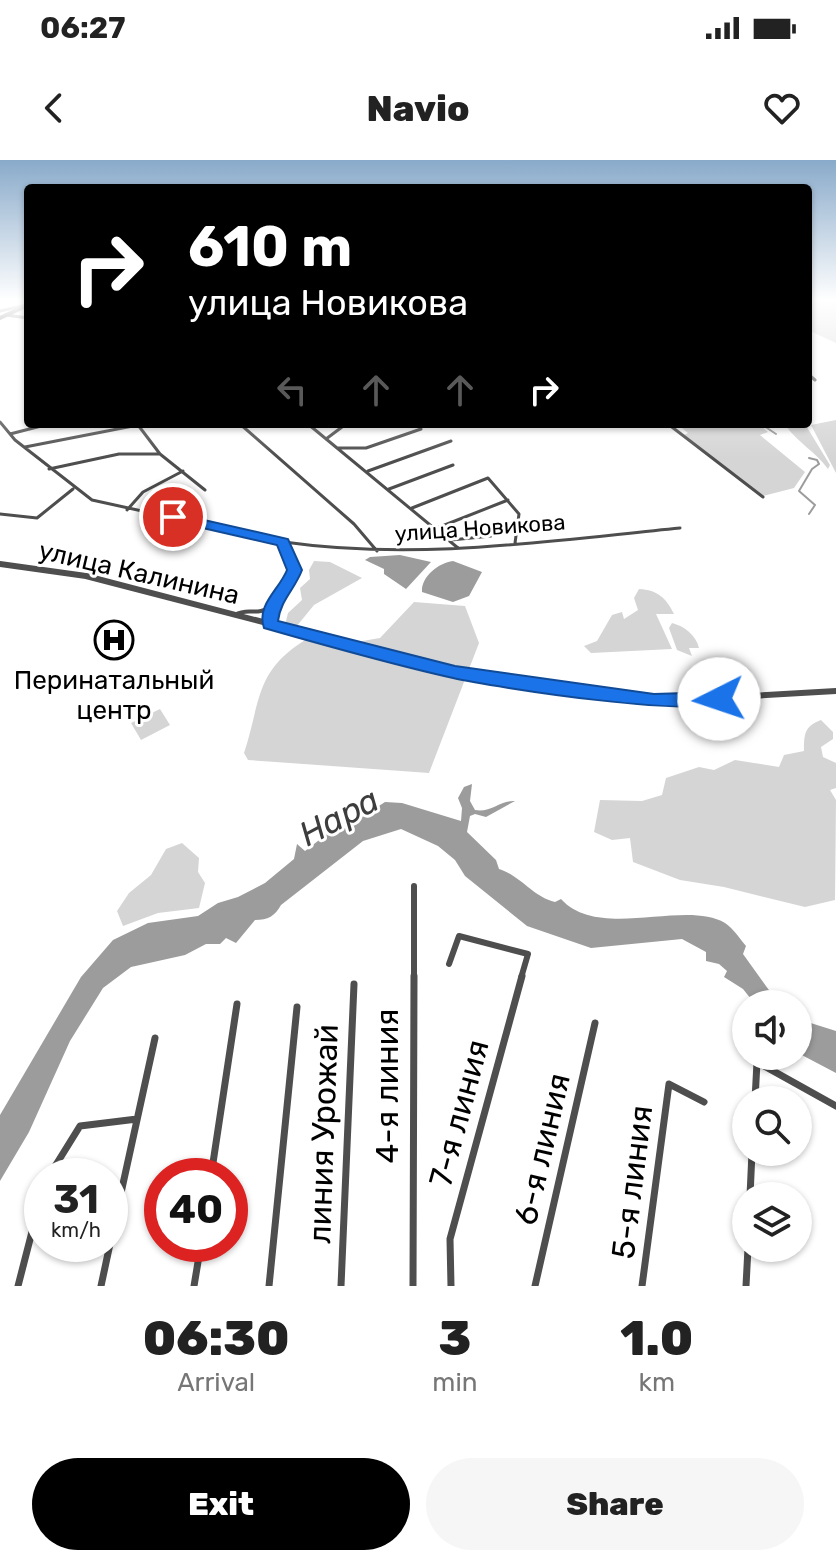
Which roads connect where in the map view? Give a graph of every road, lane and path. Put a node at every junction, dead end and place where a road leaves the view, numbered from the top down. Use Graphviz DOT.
graph roads {
  1 [pos="812,377"];
  2 [pos="815,380"];
  3 [pos="0,422"];
  4 [pos="33,428"];
  5 [pos="123,428"];
  6 [pos="140,428"];
  7 [pos="245,428"];
  8 [pos="313,428"];
  9 [pos="341,428"];
  10 [pos="420,428"];
  11 [pos="673,428"];
  12 [pos="10,434"];
  13 [pos="326,439"];
  14 [pos="451,441"];
  15 [pos="25,447"];
  16 [pos="338,448"];
  17 [pos="160,454"];
  18 [pos="453,465"];
  19 [pos="49,469"];
  20 [pos="183,471"];
  21 [pos="367,472"];
  22 [pos="73,489"];
  23 [pos="388,489"];
  24 [pos="205,490"];
  25 [pos="763,497"];
  26 [pos="508,500"];
  27 [pos="411,508"];
  28 [pos="127,510"];
  29 [pos="0,514"];
  30 [pos="437,528"];
  31 [pos="680,528"];
  32 [pos="491,536"];
  33 [pos="450,540"];
  34 [pos="283,542"];
  35 [pos="515,543"];
  36 [pos="458,548"];
  37 [pos="377,552"];
  38 [pos="0,564"];
  39 [pos="272,605"];
  40 [pos="258,611"];
  41 [pos="234,615"];
  42 [pos="273,616"];
  43 [pos="270,624"];
  44 [pos="836,690"];
  45 [pos="414,886"];
  46 [pos="449,964"];
  47 [pos="354,984"];
  48 [pos="237,1004"];
  49 [pos="297,1007"];
  50 [pos="595,1023"];
  51 [pos="155,1038"];
  52 [pos="756,1086"];
  53 [pos="800,1086"];
  54 [pos="812,1093"];
  55 [pos="704,1102"];
  56 [pos="836,1106"];
  57 [pos="137,1119"];
  58 [pos="60,1158"];
  59 [pos="214,1158"];
  60 [pos="128,1160"];
  61 [pos="24,1262"];
  62 [pos="106,1262"];
  63 [pos="198,1262"];
  64 [pos="747,1262"];
  65 [pos="18,1286"];
  66 [pos="101,1286"];
  67 [pos="194,1286"];
  68 [pos="269,1286"];
  69 [pos="341,1286"];
  70 [pos="413,1286"];
  71 [pos="451,1286"];
  72 [pos="535,1286"];
  73 [pos="642,1286"];
  74 [pos="746,1286"];
  1 -- 2 [label="street"];
  3 -- 12 [label="street, улица Новикова"];
  4 -- 12 [label="street"];
  5 -- 15 [label="street"];
  6 -- 17 [label="street"];
  7 -- 37 [label="street"];
  8 -- 13 [label="street"];
  9 -- 13 [label="street"];
  10 -- 16 [label="street"];
  11 -- 25 [label="street"];
  12 -- 15 [label="street, улица Новикова"];
  13 -- 16 [label="street"];
  14 -- 21 [label="street"];
  15 -- 19 [label="street, улица Новикова"];
  16 -- 21 [label="street"];
  17 -- 19 [label="street"];
  17 -- 20 [label="street"];
  18 -- 23 [label="street"];
  19 -- 22 [label="street, улица Новикова"];
  20 -- 24 [label="street"];
  20 -- 28 [label="street"];
  21 -- 23 [label="street"];
  22 -- 28 [label="street, улица Новикова"];
  22 -- 29 [label="street"];
  23 -- 27 [label="street"];
  26 -- 27 [label="street"];
  26 -- 30 [label="street"];
  26 -- 35 [label="street"];
  27 -- 30 [label="street"];
  28 -- 34 [label="street, улица Новикова"];
  30 -- 33 [label="street"];
  31 -- 35 [label="street, улица Новикова"];
  32 -- 33 [label="street"];
  33 -- 36 [label="street"];
  34 -- 37 [label="street, улица Новикова"];
  34 -- 39 [label="street"];
  35 -- 36 [label="street, улица Новикова"];
  36 -- 37 [label="street, улица Новикова"];
  38 -- 41 [label="street, улица Калинина"];
  39 -- 40 [label="street"];
  39 -- 42 [label="street"];
  40 -- 41 [label="street"];
  40 -- 42 [label="street"];
  41 -- 43 [label="street, улица Калинина"];
  42 -- 43 [label="street"];
  43 -- 44 [label="street, улица Калинина"];
  45 -- 70 [label="street, 4-я линия"];
  46 -- 71 [label="street, 7-я линия"];
  47 -- 69 [label="street, линия Урожай"];
  48 -- 59 [label="street"];
  49 -- 68 [label="street"];
  50 -- 72 [label="street, 6-я линия"];
  51 -- 57 [label="street"];
  52 -- 53 [label="street"];
  54 -- 56 [label="street"];
  55 -- 73 [label="street, 5-я линия"];
  57 -- 58 [label="street"];
  57 -- 60 [label="street"];
  61 -- 65 [label="street"];
  62 -- 66 [label="street"];
  63 -- 67 [label="street"];
  64 -- 74 [label="street"];
}
